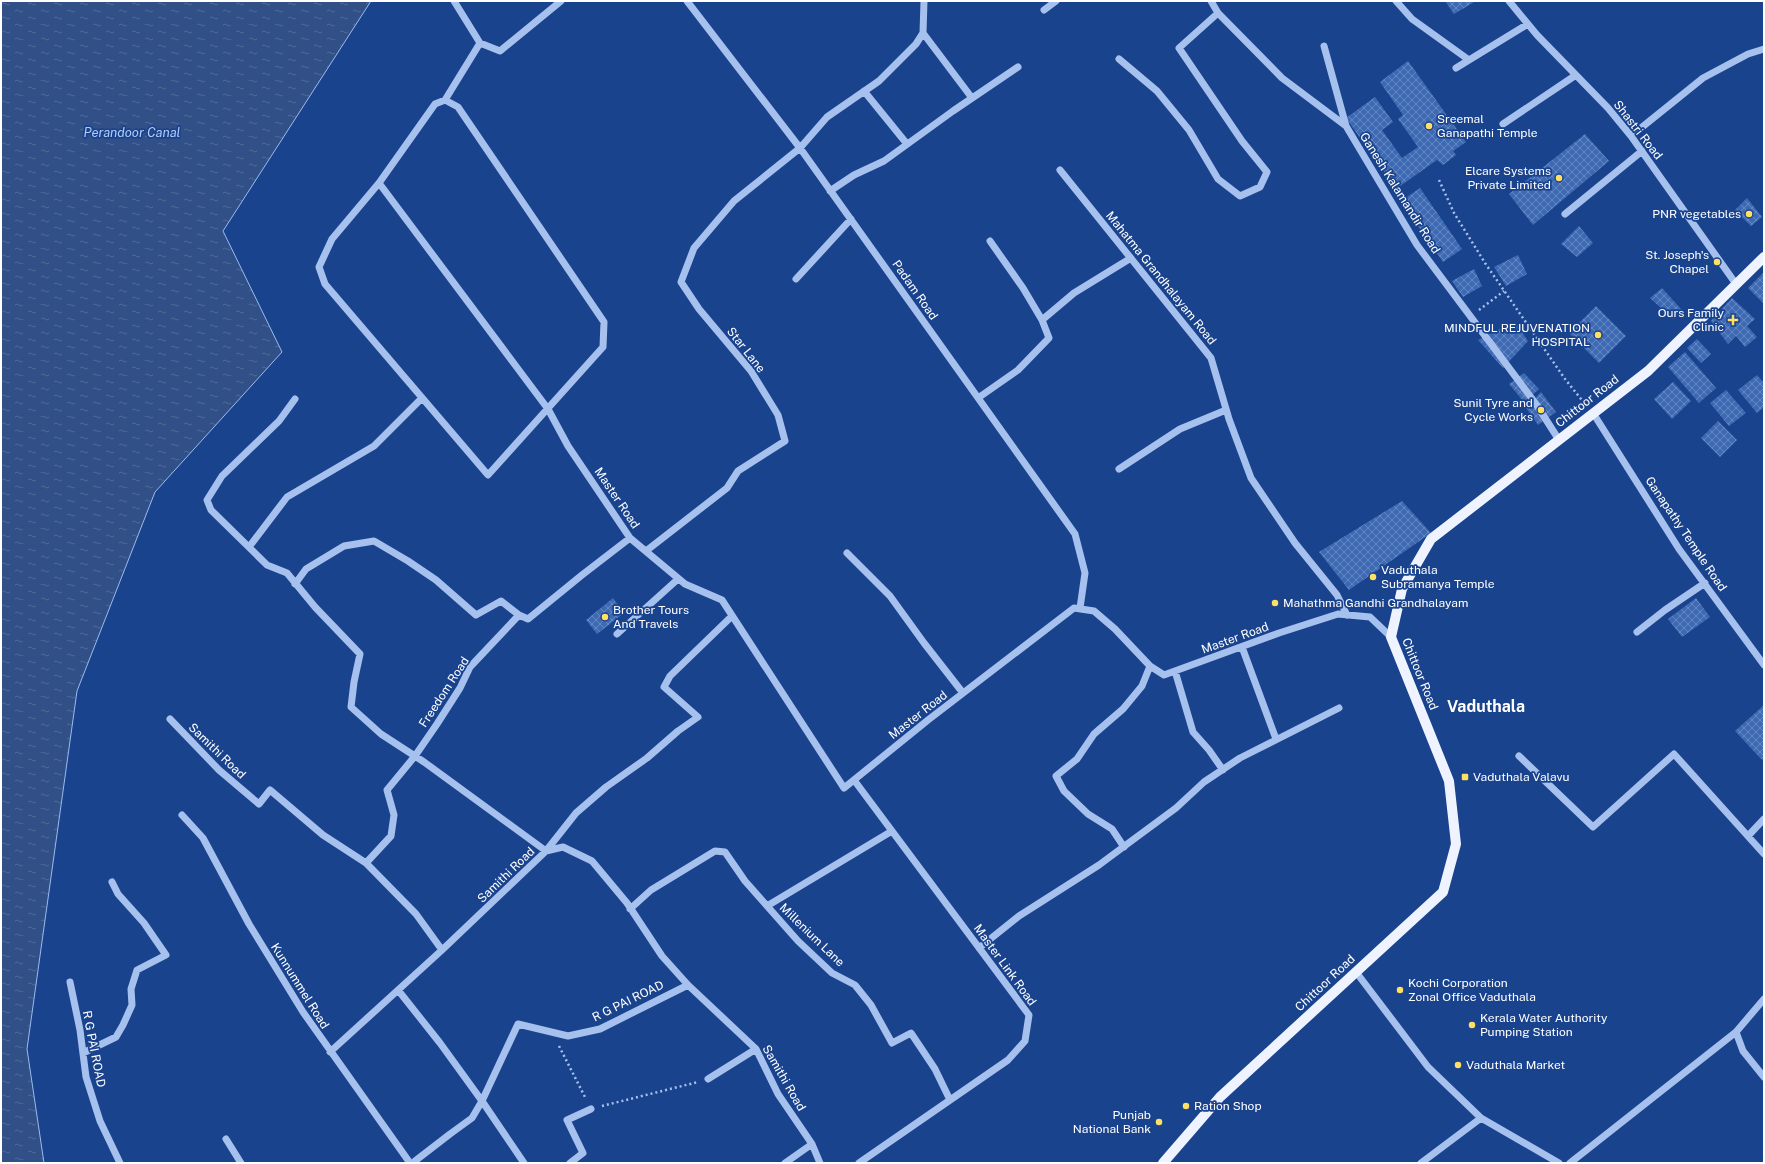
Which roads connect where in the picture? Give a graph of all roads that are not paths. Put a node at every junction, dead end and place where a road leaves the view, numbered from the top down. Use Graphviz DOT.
graph roads {
  1 [pos="454,1"];
  2 [pos="561,1"];
  3 [pos="687,1"];
  4 [pos="924,1"];
  5 [pos="1056,1"];
  6 [pos="1211,1"];
  7 [pos="1396,1"];
  8 [pos="1509,1"];
  9 [pos="1044,10"];
  10 [pos="1218,13"];
  11 [pos="1528,24"];
  12 [pos="923,33"];
  13 [pos="480,43"];
  14 [pos="1324,46"];
  15 [pos="1764,49"];
  16 [pos="1119,59"];
  17 [pos="1469,60"];
  18 [pos="1018,67"];
  19 [pos="1456,68"];
  20 [pos="1576,75"];
  21 [pos="864,91"];
  22 [pos="972,98"];
  23 [pos="445,100"];
  24 [pos="1503,124"];
  25 [pos="1346,126"];
  26 [pos="1631,136"];
  27 [pos="907,144"];
  28 [pos="800,148"];
  29 [pos="1642,151"];
  30 [pos="1060,170"];
  31 [pos="379,183"];
  32 [pos="830,191"];
  33 [pos="1565,214"];
  34 [pos="851,219"];
  35 [pos="990,241"];
  36 [pos="1764,257"];
  37 [pos="1131,258"];
  38 [pos="796,279"];
  39 [pos="1736,284"];
  40 [pos="1042,320"];
  41 [pos="422,398"];
  42 [pos="978,398"];
  43 [pos="295,399"];
  44 [pos="548,409"];
  45 [pos="1226,410"];
  46 [pos="1593,413"];
  47 [pos="1558,440"];
  48 [pos="1119,469"];
  49 [pos="630,538"];
  50 [pos="249,547"];
  51 [pos="646,552"];
  52 [pos="847,552"];
  53 [pos="678,579"];
  54 [pos="295,584"];
  55 [pos="1705,584"];
  56 [pos="1080,608"];
  57 [pos="519,615"];
  58 [pos="1347,615"];
  59 [pos="732,616"];
  60 [pos="1637,632"];
  61 [pos="617,634"];
  62 [pos="1391,637"];
  63 [pos="1242,647"];
  64 [pos="1764,665"];
  65 [pos="1150,666"];
  66 [pos="1175,671"];
  67 [pos="963,693"];
  68 [pos="1339,708"];
  69 [pos="170,719"];
  70 [pos="1276,739"];
  71 [pos="415,756"];
  72 [pos="1519,756"];
  73 [pos="1223,770"];
  74 [pos="854,780"];
  75 [pos="182,815"];
  76 [pos="1764,819"];
  77 [pos="892,831"];
  78 [pos="1748,836"];
  79 [pos="1124,847"];
  80 [pos="546,851"];
  81 [pos="1764,854"];
  82 [pos="366,863"];
  83 [pos="112,882"];
  84 [pos="767,906"];
  85 [pos="630,909"];
  86 [pos="979,948"];
  87 [pos="442,950"];
  88 [pos="1356,972"];
  89 [pos="70,982"];
  90 [pos="688,985"];
  91 [pos="398,990"];
  92 [pos="1764,999"];
  93 [pos="1736,1032"];
  94 [pos="756,1049"];
  95 [pos="83,1052"];
  96 [pos="330,1052"];
  97 [pos="1764,1077"];
  98 [pos="708,1079"];
  99 [pos="950,1100"];
  100 [pos="482,1101"];
  101 [pos="591,1109"];
  102 [pos="1481,1118"];
  103 [pos="226,1139"];
  104 [pos="812,1144"];
  105 [pos="120,1163"];
  106 [pos="241,1163"];
  107 [pos="410,1163"];
  108 [pos="416,1163"];
  109 [pos="524,1163"];
  110 [pos="570,1163"];
  111 [pos="785,1163"];
  112 [pos="820,1163"];
  113 [pos="859,1163"];
  114 [pos="1163,1163"];
  115 [pos="1421,1163"];
  116 [pos="1559,1163"];
  117 [pos="1570,1163"];
  1 -- 13 [label="street"];
  2 -- 13 [label="street"];
  3 -- 28 [label="street, Padam Road"];
  4 -- 12 [label="street"];
  5 -- 9 [label="street"];
  6 -- 10 [label="street, Ganesh Kalamandir Road"];
  7 -- 17 [label="street"];
  8 -- 11 [label="street, Shastri Road"];
  10 -- 16 [label="street"];
  10 -- 25 [label="street, Ganesh Kalamandir Road"];
  11 -- 17 [label="street"];
  11 -- 20 [label="street, Shastri Road"];
  12 -- 21 [label="street"];
  12 -- 22 [label="street"];
  13 -- 23 [label="street"];
  14 -- 25 [label="street"];
  15 -- 26 [label="street"];
  17 -- 19 [label="street"];
  18 -- 22 [label="street"];
  20 -- 24 [label="street"];
  20 -- 26 [label="street, Shastri Road"];
  21 -- 27 [label="street"];
  21 -- 28 [label="street"];
  22 -- 27 [label="street"];
  23 -- 31 [label="street"];
  23 -- 44 [label="street"];
  25 -- 47 [label="street, Ganesh Kalamandir Road"];
  26 -- 29 [label="street, Shastri Road"];
  27 -- 32 [label="street"];
  28 -- 32 [label="street, Padam Road"];
  28 -- 51 [label="street, Star Lane"];
  29 -- 33 [label="street"];
  29 -- 39 [label="street, Shastri Road"];
  30 -- 37 [label="street, Mahatma Grandhalayam Road"];
  31 -- 41 [label="street"];
  31 -- 44 [label="street, Master Road"];
  32 -- 34 [label="street, Padam Road"];
  34 -- 38 [label="street"];
  34 -- 42 [label="street, Padam Road"];
  35 -- 40 [label="street"];
  36 -- 39 [label="main road, Chittoor Road"];
  37 -- 40 [label="street"];
  37 -- 45 [label="street, Mahatma Grandhalayam Road"];
  39 -- 46 [label="main road, Chittoor Road"];
  40 -- 42 [label="street"];
  41 -- 44 [label="street"];
  41 -- 50 [label="street"];
  42 -- 56 [label="street, Padam Road"];
  43 -- 50 [label="street"];
  44 -- 49 [label="street, Master Road"];
  45 -- 48 [label="street"];
  45 -- 58 [label="street, Mahatma Grandhalayam Road"];
  46 -- 47 [label="main road, Chittoor Road"];
  46 -- 55 [label="street, Ganapathy Temple Road"];
  47 -- 62 [label="main road, Chittoor Road"];
  49 -- 51 [label="street, Master Road"];
  49 -- 57 [label="street"];
  50 -- 54 [label="street"];
  51 -- 53 [label="street, Master Road"];
  52 -- 67 [label="street"];
  53 -- 59 [label="street, Master Road"];
  53 -- 61 [label="street"];
  54 -- 57 [label="street"];
  54 -- 71 [label="street"];
  55 -- 60 [label="street"];
  55 -- 64 [label="street, Ganapathy Temple Road"];
  56 -- 65 [label="street, Master Road"];
  56 -- 67 [label="street, Master Road"];
  57 -- 71 [label="street, Freedom Road"];
  58 -- 62 [label="street, Master Road"];
  58 -- 63 [label="street, Master Road"];
  59 -- 74 [label="street, Master Road"];
  59 -- 80 [label="street"];
  62 -- 88 [label="main road, Chittoor Road"];
  63 -- 66 [label="street, Master Road"];
  63 -- 70 [label="street"];
  65 -- 66 [label="street, Master Road"];
  65 -- 79 [label="street"];
  66 -- 73 [label="street"];
  67 -- 74 [label="street, Master Road"];
  68 -- 70 [label="street"];
  69 -- 82 [label="street, Samithi Road"];
  70 -- 73 [label="street"];
  71 -- 80 [label="street"];
  71 -- 82 [label="street, Freedom Road"];
  72 -- 78 [label="street"];
  73 -- 79 [label="street"];
  74 -- 77 [label="street, Master Link Road"];
  75 -- 96 [label="street, Kunnummel Road"];
  76 -- 78 [label="street"];
  77 -- 84 [label="street"];
  77 -- 86 [label="street, Master Link Road"];
  78 -- 81 [label="street"];
  79 -- 86 [label="street"];
  80 -- 85 [label="street, Samithi Road"];
  80 -- 87 [label="street, Samithi Road"];
  82 -- 87 [label="street, Samithi Road"];
  83 -- 95 [label="street"];
  84 -- 85 [label="street, Millenium Lane"];
  84 -- 99 [label="street, Millenium Lane"];
  85 -- 90 [label="street, Samithi Road"];
  86 -- 99 [label="street, Master Link Road"];
  87 -- 91 [label="street"];
  88 -- 102 [label="street"];
  88 -- 114 [label="main road, Chittoor Road"];
  89 -- 95 [label="street, R G PAI ROAD"];
  90 -- 94 [label="street, Samithi Road"];
  90 -- 100 [label="street, R G PAI ROAD"];
  91 -- 96 [label="street"];
  91 -- 100 [label="street"];
  92 -- 93 [label="street"];
  93 -- 97 [label="street"];
  93 -- 117 [label="street"];
  94 -- 98 [label="street"];
  94 -- 104 [label="street, Samithi Road"];
  95 -- 105 [label="street, R G PAI ROAD"];
  96 -- 107 [label="street, Kunnummel Road"];
  99 -- 113 [label="street, Master Link Road"];
  100 -- 108 [label="street, R G PAI ROAD"];
  100 -- 109 [label="street"];
  101 -- 110 [label="street"];
  102 -- 115 [label="street"];
  102 -- 116 [label="street"];
  103 -- 106 [label="street"];
  104 -- 111 [label="street"];
  104 -- 112 [label="street, Samithi Road"];
}
